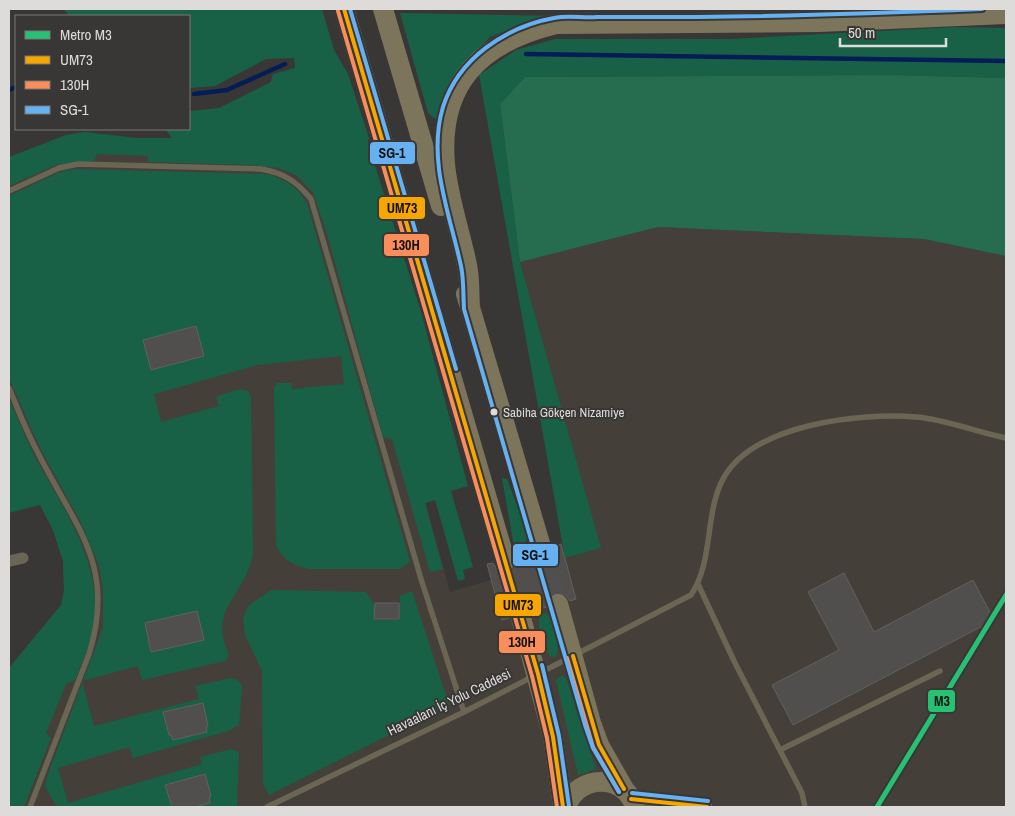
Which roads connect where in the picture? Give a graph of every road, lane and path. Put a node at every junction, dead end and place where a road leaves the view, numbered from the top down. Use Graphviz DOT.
graph roads {
  1 [pos="344,9"];
  2 [pos="383,9"];
  3 [pos="953,9"];
  4 [pos="1006,10"];
  5 [pos="1006,14"];
  6 [pos="9,191"];
  7 [pos="470,306"];
  8 [pos="9,388"];
  9 [pos="1006,438"];
  10 [pos="542,550"];
  11 [pos="22,558"];
  12 [pos="505,560"];
  13 [pos="9,561"];
  14 [pos="698,584"];
  15 [pos="558,604"];
  16 [pos="520,614"];
  17 [pos="573,656"];
  18 [pos="940,671"];
  19 [pos="538,674"];
  20 [pos="464,712"];
  21 [pos="780,750"];
  22 [pos="630,799"];
  23 [pos="30,807"];
  24 [pos="267,807"];
  25 [pos="565,807"];
  26 [pos="707,807"];
  27 [pos="805,807"];
  1 -- 12 [label="highway"];
  2 -- 7 [label="highway"];
  3 -- 4 [label="highway"];
  5 -- 7 [label="highway"];
  6 -- 20 [label="lane"];
  7 -- 10 [label="highway"];
  8 -- 23 [label="lane"];
  9 -- 14 [label="lane"];
  11 -- 13 [label="street"];
  14 -- 17 [label="lane, Havaalanı İç Yolu Caddesi"];
  14 -- 21 [label="lane"];
  15 -- 17 [label="highway"];
  16 -- 19 [label="highway"];
  17 -- 19 [label="lane, Havaalanı İç Yolu Caddesi"];
  17 -- 22 [label="highway"];
  18 -- 21 [label="lane"];
  19 -- 20 [label="lane, Havaalanı İç Yolu Caddesi"];
  19 -- 25 [label="highway"];
  20 -- 24 [label="lane, Havaalanı İç Yolu Caddesi"];
  21 -- 27 [label="lane"];
  22 -- 25 [label="highway"];
  22 -- 26 [label="street"];
}
